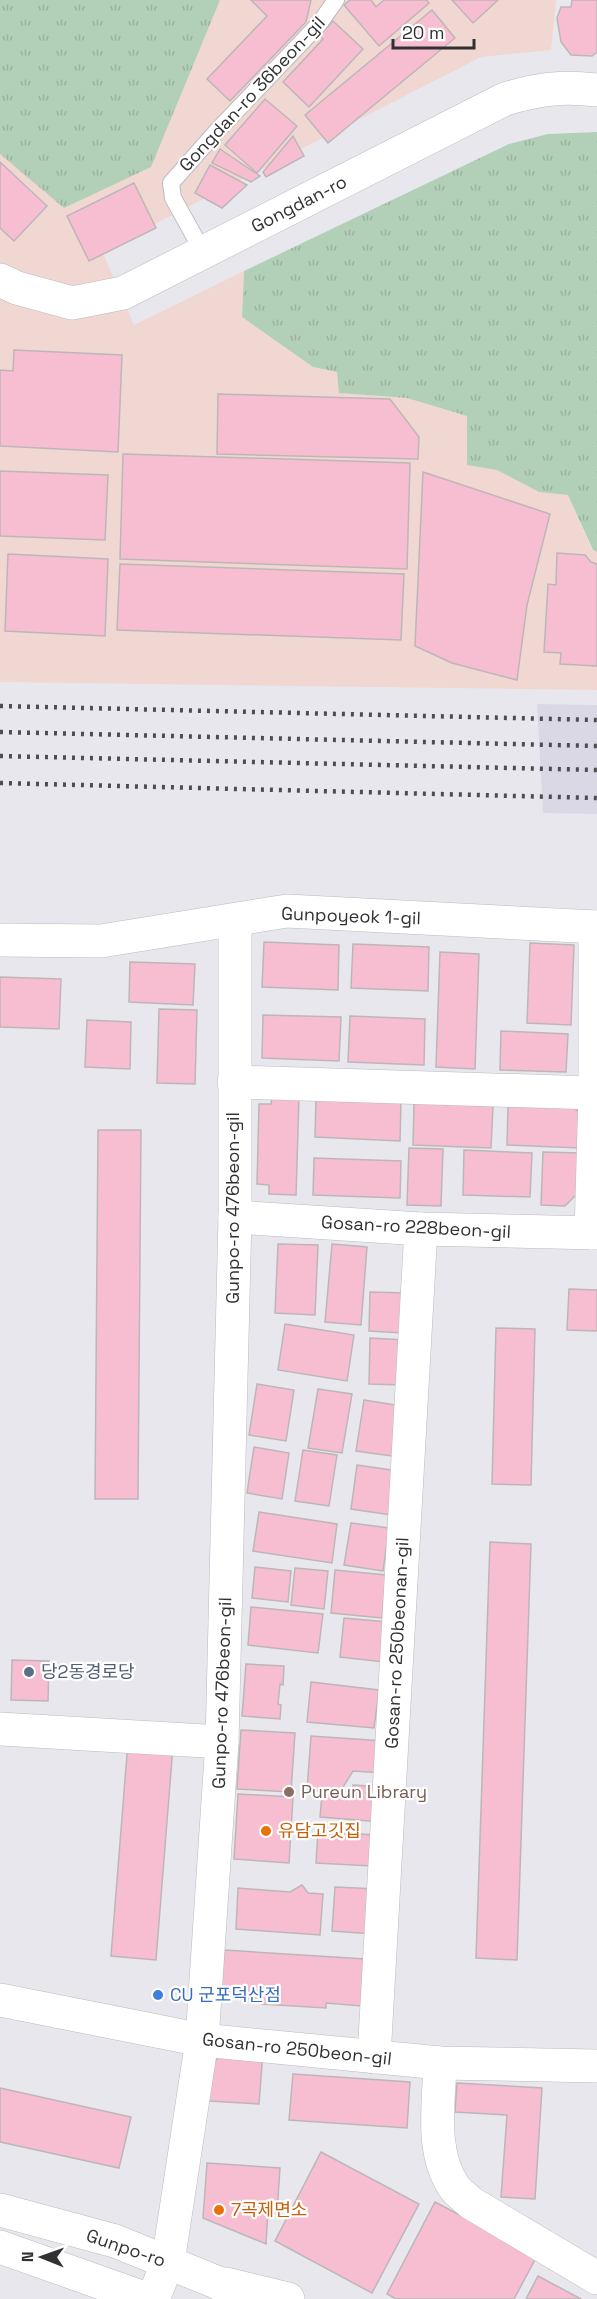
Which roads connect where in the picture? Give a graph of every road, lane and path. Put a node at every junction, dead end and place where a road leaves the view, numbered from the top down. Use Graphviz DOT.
graph roads {
  1 [pos="336,0"];
  2 [pos="597,90"];
  3 [pos="202,252"];
  4 [pos="0,280"];
  5 [pos="235,920"];
  6 [pos="596,927"];
  7 [pos="0,940"];
  8 [pos="234,1082"];
  9 [pos="595,1093"];
  10 [pos="236,1217"];
  11 [pos="421,1229"];
  12 [pos="594,1233"];
  13 [pos="0,1728"];
  14 [pos="222,1742"];
  15 [pos="0,2000"];
  16 [pos="202,2040"];
  17 [pos="374,2057"];
  18 [pos="440,2063"];
  19 [pos="597,2066"];
  20 [pos="0,2210"];
  21 [pos="0,2247"];
  22 [pos="168,2262"];
  23 [pos="597,2278"];
  24 [pos="216,2282"];
  25 [pos="147,2299"];
  26 [pos="153,2299"];
  27 [pos="247,2299"];
  28 [pos="288,2299"];
  1 -- 3 [label="lane, Gongdan-ro 36beon-gil"];
  2 -- 3 [label="street, Gongdan-ro"];
  3 -- 4 [label="street, Gongdan-ro"];
  5 -- 6 [label="street, Gunpoyeok 1-gil"];
  5 -- 7 [label="street, Gunpoyeok 1-gil"];
  5 -- 8 [label="street, Gunpo-ro 476beon-gil"];
  6 -- 9 [label="street"];
  8 -- 9 [label="street"];
  8 -- 10 [label="street, Gunpo-ro 476beon-gil"];
  9 -- 12 [label="street"];
  10 -- 11 [label="street, Gosan-ro 228beon-gil"];
  10 -- 14 [label="street, Gunpo-ro 476beon-gil"];
  11 -- 12 [label="street, Gosan-ro 228beon-gil"];
  11 -- 17 [label="street, Gosan-ro 250beonan-gil"];
  13 -- 14 [label="street"];
  14 -- 16 [label="street, Gunpo-ro 476beon-gil"];
  15 -- 16 [label="street, Gosan-ro 250beon-gil"];
  16 -- 17 [label="street, Gosan-ro 250beon-gil"];
  16 -- 22 [label="street, Gunpo-ro 476beon-gil"];
  17 -- 18 [label="street, Gosan-ro 250beon-gil"];
  18 -- 19 [label="street, Gosan-ro 250beon-gil"];
  18 -- 23 [label="street"];
  20 -- 22 [label="street, Gunpo-ro"];
  21 -- 25 [label="street"];
  22 -- 24 [label="street, Gunpo-ro"];
  22 -- 26 [label="street, Gunpo-ro 476beon-gil"];
  24 -- 27 [label="street, Gunpo-ro"];
  24 -- 28 [label="street"];
}
